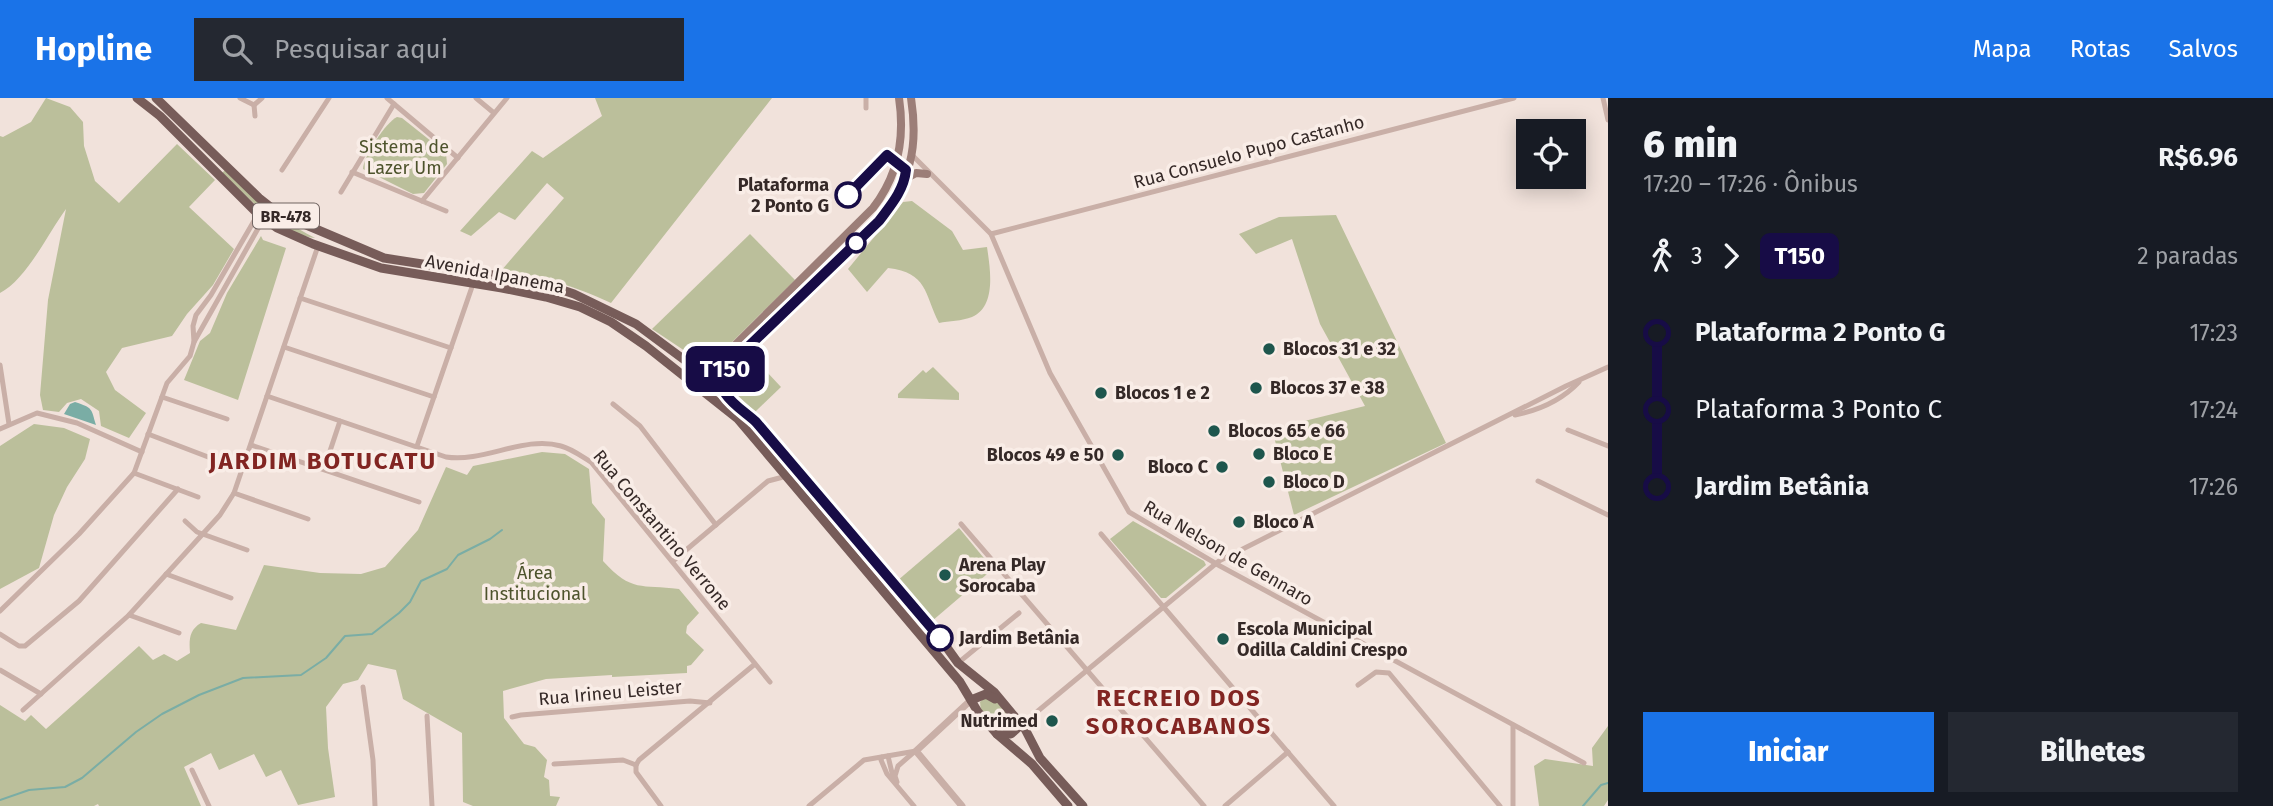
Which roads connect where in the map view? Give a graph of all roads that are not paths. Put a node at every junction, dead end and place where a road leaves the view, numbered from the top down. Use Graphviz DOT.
graph roads {
  1 [pos="137,98"];
  2 [pos="156,98"];
  3 [pos="240,98"];
  4 [pos="262,98"];
  5 [pos="329,98"];
  6 [pos="387,98"];
  7 [pos="476,98"];
  8 [pos="507,98"];
  9 [pos="866,98"];
  10 [pos="899,98"];
  11 [pos="911,98"];
  12 [pos="1514,98"];
  13 [pos="1603,98"];
  14 [pos="394,104"];
  15 [pos="254,105"];
  16 [pos="866,108"];
  17 [pos="494,113"];
  18 [pos="255,116"];
  19 [pos="1608,120"];
  20 [pos="902,138"];
  21 [pos="458,158"];
  22 [pos="912,160"];
  23 [pos="282,170"];
  24 [pos="352,172"];
  25 [pos="930,176"];
  26 [pos="905,179"];
  27 [pos="341,192"];
  28 [pos="422,201"];
  29 [pos="446,211"];
  30 [pos="261,216"];
  31 [pos="990,233"];
  32 [pos="318,246"];
  33 [pos="373,255"];
  34 [pos="453,269"];
  35 [pos="473,284"];
  36 [pos="300,298"];
  37 [pos="194,342"];
  38 [pos="284,347"];
  39 [pos="451,348"];
  40 [pos="724,356"];
  41 [pos="0,365"];
  42 [pos="694,367"];
  43 [pos="1608,367"];
  44 [pos="1581,380"];
  45 [pos="710,381"];
  46 [pos="1560,388"];
  47 [pos="724,393"];
  48 [pos="1567,395"];
  49 [pos="267,396"];
  50 [pos="162,397"];
  51 [pos="434,397"];
  52 [pos="712,398"];
  53 [pos="613,404"];
  54 [pos="1527,409"];
  55 [pos="228,419"];
  56 [pos="340,421"];
  57 [pos="9,424"];
  58 [pos="0,429"];
  59 [pos="1568,430"];
  60 [pos="148,435"];
  61 [pos="251,445"];
  62 [pos="417,446"];
  63 [pos="1608,446"];
  64 [pos="142,452"];
  65 [pos="216,460"];
  66 [pos="775,464"];
  67 [pos="324,469"];
  68 [pos="134,472"];
  69 [pos="787,477"];
  70 [pos="768,481"];
  71 [pos="1538,481"];
  72 [pos="178,489"];
  73 [pos="234,493"];
  74 [pos="198,497"];
  75 [pos="419,502"];
  76 [pos="1608,515"];
  77 [pos="308,519"];
  78 [pos="185,521"];
  79 [pos="961,524"];
  80 [pos="716,525"];
  81 [pos="1101,534"];
  82 [pos="202,535"];
  83 [pos="247,550"];
  84 [pos="673,561"];
  85 [pos="1216,563"];
  86 [pos="166,574"];
  87 [pos="231,598"];
  88 [pos="1163,606"];
  89 [pos="0,611"];
  90 [pos="1019,613"];
  91 [pos="130,615"];
  92 [pos="179,633"];
  93 [pos="0,634"];
  94 [pos="958,663"];
  95 [pos="755,664"];
  96 [pos="0,670"];
  97 [pos="1087,670"];
  98 [pos="770,682"];
  99 [pos="1358,685"];
  100 [pos="363,687"];
  101 [pos="41,694"];
  102 [pos="971,700"];
  103 [pos="710,703"];
  104 [pos="23,710"];
  105 [pos="1013,714"];
  106 [pos="426,716"];
  107 [pos="512,717"];
  108 [pos="1021,725"];
  109 [pos="1513,725"];
  110 [pos="997,734"];
  111 [pos="916,751"];
  112 [pos="1288,752"];
  113 [pos="886,757"];
  114 [pos="864,760"];
  115 [pos="1584,763"];
  116 [pos="554,764"];
  117 [pos="636,765"];
  118 [pos="192,770"];
  119 [pos="887,774"];
  120 [pos="900,789"];
  121 [pos="655,798"];
  122 [pos="209,806"];
  123 [pos="374,806"];
  124 [pos="432,806"];
  125 [pos="650,806"];
  126 [pos="661,806"];
  127 [pos="809,806"];
  128 [pos="915,806"];
  129 [pos="962,806"];
  130 [pos="1068,806"];
  131 [pos="1083,806"];
  132 [pos="1204,806"];
  133 [pos="1224,806"];
  134 [pos="1334,806"];
  135 [pos="1500,806"];
  136 [pos="1513,806"];
  1 -- 30 [label="main road, Avenida Ipanema / BR-478"];
  2 -- 33 [label="main road, Avenida Ipanema / BR-478"];
  3 -- 15 [label="street"];
  4 -- 15 [label="street"];
  5 -- 23 [label="street"];
  6 -- 14 [label="street"];
  7 -- 17 [label="street"];
  8 -- 17 [label="street"];
  9 -- 16 [label="street"];
  10 -- 20 [label="main road"];
  11 -- 22 [label="main road"];
  12 -- 31 [label="street, Rua Consuelo Pupo Castanho"];
  13 -- 19 [label="street"];
  14 -- 21 [label="street"];
  14 -- 24 [label="street"];
  15 -- 18 [label="street"];
  17 -- 21 [label="street"];
  20 -- 22 [label="main road"];
  20 -- 40 [label="main road"];
  21 -- 28 [label="street"];
  22 -- 25 [label="street, Rua Nelson de Gennaro"];
  22 -- 26 [label="main road"];
  24 -- 27 [label="street"];
  24 -- 28 [label="street"];
  25 -- 26 [label="main road"];
  25 -- 31 [label="street, Rua Nelson de Gennaro"];
  26 -- 47 [label="main road"];
  28 -- 29 [label="street"];
  30 -- 32 [label="main road, Avenida Ipanema / BR-478"];
  30 -- 37 [label="street"];
  30 -- 37 [label="street"];
  31 -- 85 [label="street, Rua Nelson de Gennaro"];
  32 -- 33 [label="main road"];
  32 -- 35 [label="main road, Avenida Ipanema / BR-478"];
  32 -- 36 [label="street"];
  33 -- 34 [label="main road, Avenida Ipanema / BR-478"];
  34 -- 35 [label="main road"];
  34 -- 42 [label="main road, Avenida Ipanema / BR-478"];
  35 -- 39 [label="street"];
  35 -- 52 [label="main road, Avenida Ipanema / BR-478"];
  36 -- 38 [label="street"];
  36 -- 39 [label="street"];
  37 -- 50 [label="street"];
  38 -- 49 [label="street"];
  38 -- 51 [label="street"];
  39 -- 51 [label="street"];
  40 -- 42 [label="main road"];
  40 -- 45 [label="main road"];
  41 -- 57 [label="street"];
  42 -- 45 [label="main road, Avenida Ipanema / BR-478"];
  43 -- 44 [label="street"];
  44 -- 46 [label="street"];
  44 -- 48 [label="street"];
  45 -- 47 [label="main road, Avenida Ipanema / BR-478"];
  45 -- 52 [label="main road"];
  46 -- 48 [label="street"];
  46 -- 54 [label="street"];
  47 -- 94 [label="main road, Avenida Ipanema / BR-478"];
  48 -- 54 [label="street"];
  49 -- 56 [label="street, Rua Constantino Verrone"];
  49 -- 61 [label="street"];
  50 -- 55 [label="street"];
  50 -- 60 [label="street"];
  51 -- 62 [label="street"];
  52 -- 66 [label="main road, Avenida Ipanema / BR-478"];
  53 -- 80 [label="street"];
  54 -- 85 [label="street"];
  56 -- 62 [label="street, Rua Constantino Verrone"];
  56 -- 67 [label="street"];
  57 -- 58 [label="street"];
  57 -- 64 [label="street"];
  59 -- 63 [label="street"];
  60 -- 64 [label="street"];
  60 -- 65 [label="street"];
  61 -- 67 [label="street"];
  61 -- 73 [label="street"];
  62 -- 84 [label="street, Rua Constantino Verrone"];
  64 -- 68 [label="street"];
  66 -- 69 [label="main road, Avenida Ipanema / BR-478"];
  66 -- 70 [label="street"];
  67 -- 75 [label="street"];
  68 -- 72 [label="street"];
  68 -- 89 [label="street"];
  69 -- 70 [label="street"];
  69 -- 102 [label="main road, Avenida Ipanema / BR-478"];
  70 -- 80 [label="street"];
  71 -- 76 [label="street"];
  72 -- 74 [label="street"];
  72 -- 93 [label="street"];
  73 -- 77 [label="street"];
  73 -- 82 [label="street"];
  78 -- 82 [label="street"];
  79 -- 97 [label="street"];
  80 -- 84 [label="street"];
  81 -- 88 [label="street"];
  82 -- 83 [label="street"];
  82 -- 86 [label="street"];
  84 -- 95 [label="street, Rua Constantino Verrone"];
  85 -- 88 [label="street"];
  85 -- 109 [label="street, Rua Nelson de Gennaro"];
  86 -- 87 [label="street"];
  86 -- 91 [label="street"];
  88 -- 97 [label="street"];
  88 -- 112 [label="street"];
  90 -- 94 [label="street"];
  91 -- 92 [label="street"];
  91 -- 101 [label="street"];
  94 -- 105 [label="main road, Avenida Ipanema / BR-478"];
  95 -- 98 [label="street, Rua Constantino Verrone"];
  95 -- 103 [label="street"];
  96 -- 101 [label="street"];
  97 -- 108 [label="street"];
  97 -- 132 [label="street"];
  99 -- 135 [label="street"];
  100 -- 123 [label="street"];
  101 -- 104 [label="street"];
  102 -- 105 [label="main road"];
  102 -- 110 [label="main road, Avenida Ipanema / BR-478"];
  102 -- 111 [label="street"];
  103 -- 107 [label="street, Rua Irineu Leister"];
  103 -- 117 [label="street"];
  105 -- 108 [label="main road, Avenida Ipanema / BR-478"];
  106 -- 124 [label="street"];
  108 -- 110 [label="main road"];
  108 -- 131 [label="main road, Avenida Ipanema / BR-478"];
  109 -- 115 [label="street, Rua Nelson de Gennaro"];
  109 -- 136 [label="street"];
  110 -- 130 [label="main road, Avenida Ipanema / BR-478"];
  111 -- 113 [label="street"];
  111 -- 120 [label="street"];
  111 -- 129 [label="street"];
  112 -- 133 [label="street"];
  112 -- 134 [label="street"];
  113 -- 114 [label="street"];
  113 -- 119 [label="street"];
  113 -- 120 [label="street"];
  114 -- 119 [label="street"];
  114 -- 127 [label="street"];
  116 -- 117 [label="street"];
  117 -- 121 [label="street"];
  118 -- 122 [label="street"];
  119 -- 120 [label="street"];
  120 -- 128 [label="street"];
  121 -- 125 [label="street"];
  121 -- 126 [label="street"];
}
